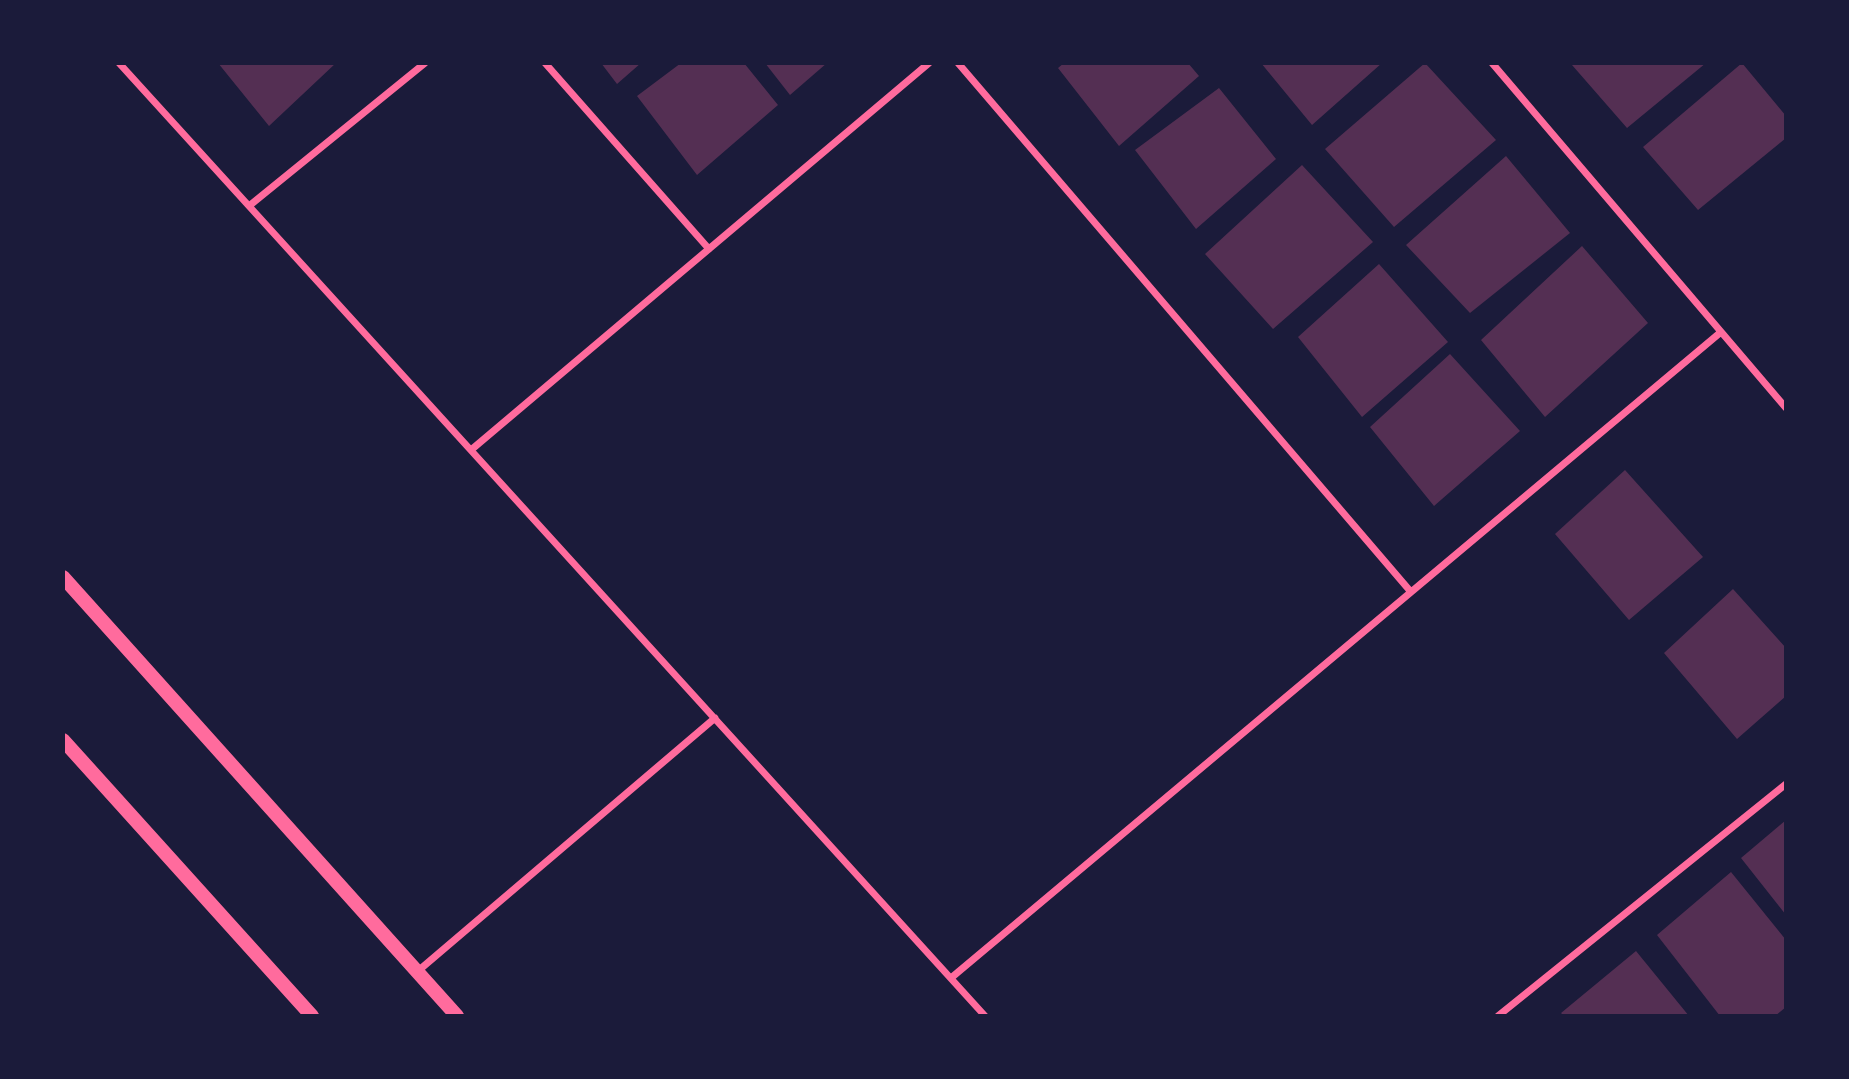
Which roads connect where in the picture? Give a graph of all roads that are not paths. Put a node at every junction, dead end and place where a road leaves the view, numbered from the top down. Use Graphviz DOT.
graph roads {
  1 [pos="119,63"];
  2 [pos="425,63"];
  3 [pos="545,63"];
  4 [pos="929,63"];
  5 [pos="958,63"];
  6 [pos="1492,63"];
  7 [pos="249,206"];
  8 [pos="709,249"];
  9 [pos="1721,332"];
  10 [pos="1786,408"];
  11 [pos="471,450"];
  12 [pos="63,577"];
  13 [pos="1411,592"];
  14 [pos="715,718"];
  15 [pos="63,740"];
  16 [pos="1786,784"];
  17 [pos="418,971"];
  18 [pos="951,978"];
  19 [pos="312,1016"];
  20 [pos="457,1016"];
  21 [pos="985,1016"];
  22 [pos="1498,1016"];
  1 -- 7 [label="street"];
  2 -- 7 [label="street"];
  3 -- 8 [label="street"];
  4 -- 8 [label="street"];
  5 -- 13 [label="street"];
  6 -- 9 [label="street"];
  7 -- 11 [label="street"];
  8 -- 11 [label="street"];
  9 -- 10 [label="street"];
  9 -- 13 [label="street"];
  11 -- 14 [label="street"];
  12 -- 17 [label="main road"];
  13 -- 18 [label="street"];
  14 -- 17 [label="street"];
  14 -- 18 [label="street"];
  15 -- 19 [label="main road"];
  16 -- 22 [label="street"];
  17 -- 20 [label="main road"];
  18 -- 21 [label="street"];
}
